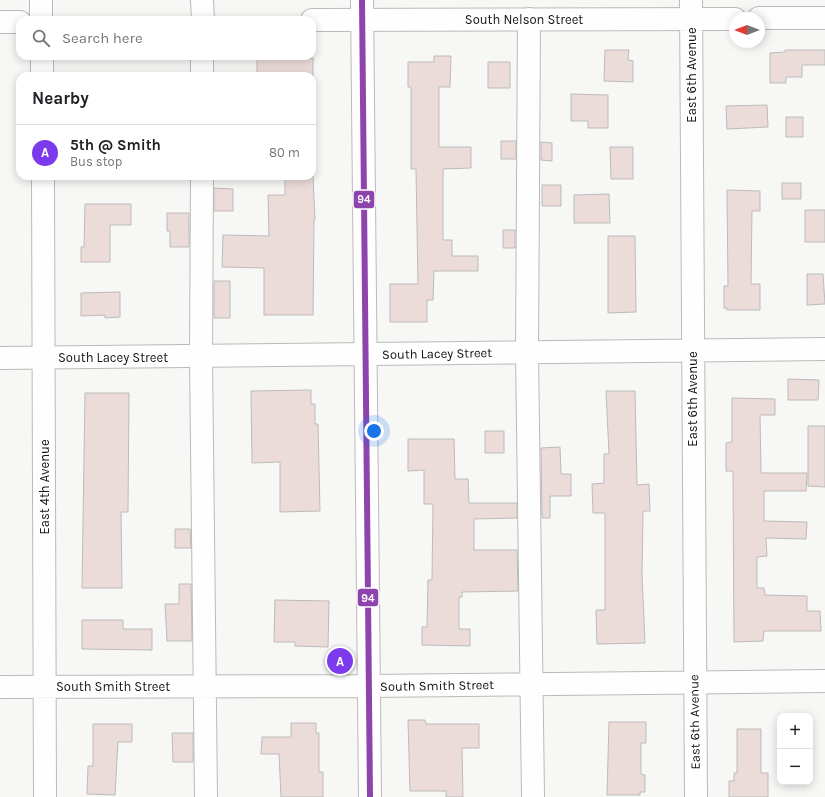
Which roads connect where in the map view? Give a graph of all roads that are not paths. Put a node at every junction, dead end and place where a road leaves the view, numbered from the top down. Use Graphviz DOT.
graph roads {
  1 [pos="41,0"];
  2 [pos="202,0"];
  3 [pos="691,9"];
  4 [pos="362,10"];
  5 [pos="41,16"];
  6 [pos="202,16"];
  7 [pos="729,17"];
  8 [pos="765,18"];
  9 [pos="825,18"];
  10 [pos="316,19"];
  11 [pos="529,20"];
  12 [pos="0,22"];
  13 [pos="16,22"];
  14 [pos="42,60"];
  15 [pos="202,60"];
  16 [pos="42,72"];
  17 [pos="202,72"];
  18 [pos="42,180"];
  19 [pos="202,180"];
  20 [pos="825,349"];
  21 [pos="692,350"];
  22 [pos="527,352"];
  23 [pos="366,354"];
  24 [pos="201,356"];
  25 [pos="0,358"];
  26 [pos="44,358"];
  27 [pos="825,681"];
  28 [pos="694,682"];
  29 [pos="531,684"];
  30 [pos="206,686"];
  31 [pos="369,686"];
  32 [pos="0,687"];
  33 [pos="44,687"];
  34 [pos="45,797"];
  35 [pos="206,797"];
  36 [pos="370,797"];
  37 [pos="533,797"];
  38 [pos="696,797"];
  1 -- 5 [label="street"];
  2 -- 6 [label="street"];
  3 -- 7 [label="street, South Nelson Street"];
  3 -- 11 [label="street, South Nelson Street"];
  3 -- 21 [label="street, East 6th Avenue"];
  4 -- 10 [label="street, South Nelson Street"];
  4 -- 11 [label="street, South Nelson Street"];
  4 -- 23 [label="street"];
  8 -- 9 [label="street"];
  11 -- 22 [label="street"];
  12 -- 13 [label="street"];
  14 -- 16 [label="street"];
  15 -- 17 [label="street"];
  18 -- 26 [label="street, East 4th Avenue"];
  19 -- 24 [label="street"];
  20 -- 21 [label="street, South Lacey Street"];
  21 -- 22 [label="street, South Lacey Street"];
  21 -- 28 [label="street, East 6th Avenue"];
  22 -- 23 [label="street, South Lacey Street"];
  22 -- 29 [label="street"];
  23 -- 24 [label="street, South Lacey Street"];
  23 -- 31 [label="street"];
  24 -- 26 [label="street, South Lacey Street"];
  24 -- 30 [label="street"];
  25 -- 26 [label="street, South Lacey Street"];
  26 -- 33 [label="street, East 4th Avenue"];
  27 -- 28 [label="street, South Smith Street"];
  28 -- 29 [label="street, South Smith Street"];
  28 -- 38 [label="street, East 6th Avenue"];
  29 -- 31 [label="street, South Smith Street"];
  29 -- 37 [label="street"];
  30 -- 31 [label="street, South Smith Street"];
  30 -- 33 [label="street, South Smith Street"];
  30 -- 35 [label="street"];
  31 -- 36 [label="street"];
  32 -- 33 [label="street, South Smith Street"];
  33 -- 34 [label="street, East 4th Avenue"];
}
